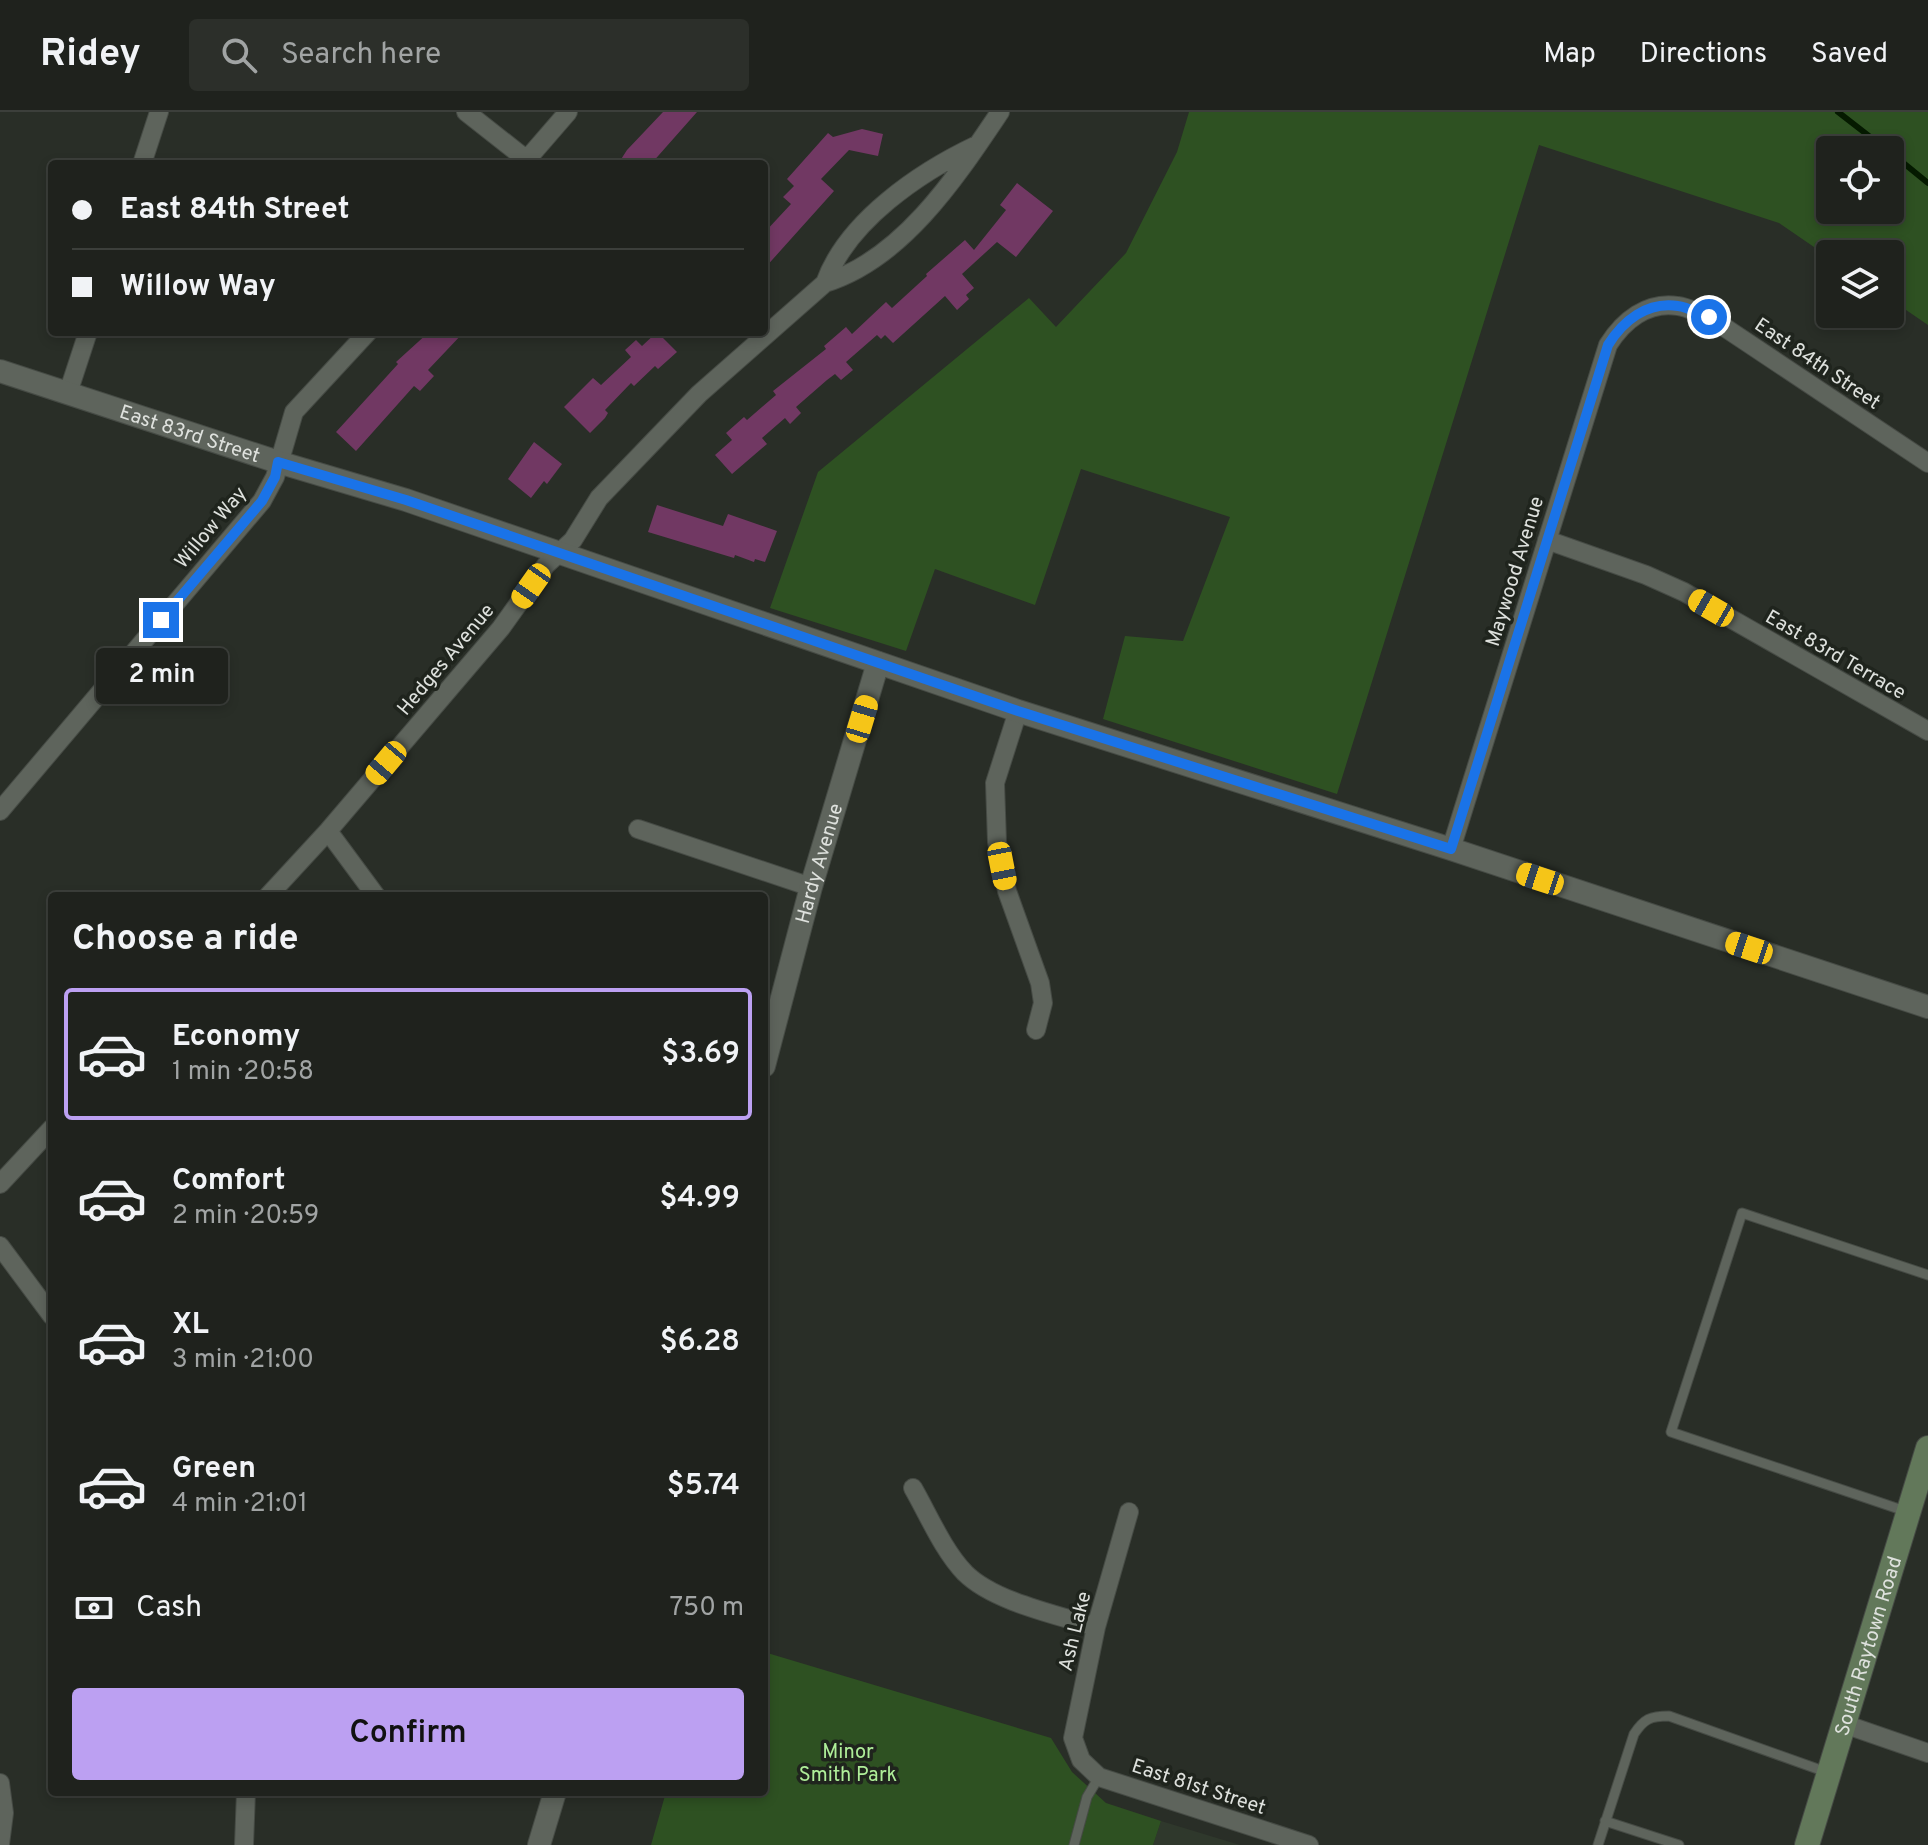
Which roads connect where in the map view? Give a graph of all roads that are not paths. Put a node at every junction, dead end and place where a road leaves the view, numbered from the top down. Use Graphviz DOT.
graph roads {
  1 [pos="159,112"];
  2 [pos="466,112"];
  3 [pos="568,112"];
  4 [pos="1000,112"];
  5 [pos="977,145"];
  6 [pos="143,160"];
  7 [pos="523,160"];
  8 [pos="527,160"];
  9 [pos="825,283"];
  10 [pos="1634,316"];
  11 [pos="768,333"];
  12 [pos="87,336"];
  13 [pos="364,336"];
  14 [pos="765,336"];
  15 [pos="0,371"];
  16 [pos="68,393"];
  17 [pos="278,462"];
  18 [pos="1928,463"];
  19 [pos="1547,540"];
  20 [pos="560,552"];
  21 [pos="878,663"];
  22 [pos="1018,711"];
  23 [pos="1928,731"];
  24 [pos="0,811"];
  25 [pos="638,829"];
  26 [pos="328,831"];
  27 [pos="1451,849"];
  28 [pos="811,887"];
  29 [pos="272,892"];
  30 [pos="373,892"];
  31 [pos="1928,1007"];
  32 [pos="1036,1030"];
  33 [pos="768,1051"];
  34 [pos="48,1132"];
  35 [pos="0,1184"];
  36 [pos="0,1246"];
  37 [pos="1928,1275"];
  38 [pos="48,1311"];
  39 [pos="1926,1461"];
  40 [pos="913,1488"];
  41 [pos="1129,1512"];
  42 [pos="1908,1512"];
  43 [pos="1096,1627"];
  44 [pos="1844,1724"];
  45 [pos="1928,1753"];
  46 [pos="1081,1760"];
  47 [pos="1829,1773"];
  48 [pos="1099,1777"];
  49 [pos="0,1783"];
  50 [pos="246,1796"];
  51 [pos="554,1796"];
  52 [pos="1605,1821"];
  53 [pos="0,1844"];
  54 [pos="244,1845"];
  55 [pos="539,1845"];
  56 [pos="1074,1845"];
  57 [pos="1309,1845"];
  58 [pos="1598,1845"];
  59 [pos="1679,1845"];
  60 [pos="1807,1845"];
  1 -- 6 [label="street"];
  2 -- 7 [label="street"];
  3 -- 8 [label="street"];
  4 -- 5 [label="street"];
  5 -- 9 [label="street"];
  5 -- 9 [label="street"];
  9 -- 11 [label="street, Hedges Avenue"];
  10 -- 18 [label="street, East 84th Street"];
  10 -- 19 [label="street, Maywood Avenue"];
  12 -- 16 [label="street"];
  13 -- 17 [label="street, Willow Way"];
  14 -- 20 [label="street, Hedges Avenue"];
  15 -- 16 [label="street, East 83rd Street"];
  16 -- 17 [label="street, East 83rd Street"];
  17 -- 20 [label="street, East 83rd Street"];
  17 -- 24 [label="street, Willow Way"];
  19 -- 23 [label="street, East 83rd Terrace"];
  19 -- 27 [label="street, Maywood Avenue"];
  20 -- 21 [label="street, East 83rd Street"];
  20 -- 26 [label="street, Hedges Avenue"];
  21 -- 22 [label="street, East 83rd Street"];
  21 -- 28 [label="street, Hardy Avenue"];
  22 -- 27 [label="street, East 83rd Street"];
  22 -- 32 [label="street"];
  25 -- 28 [label="street"];
  26 -- 29 [label="street, Hedges Avenue"];
  26 -- 30 [label="street"];
  27 -- 31 [label="street, East 83rd Street"];
  28 -- 33 [label="street, Hardy Avenue"];
  34 -- 35 [label="street"];
  36 -- 38 [label="street"];
  37 -- 42 [label="lane"];
  39 -- 42 [label="main road, South Raytown Road"];
  40 -- 43 [label="street"];
  41 -- 43 [label="street, Ash Lake"];
  42 -- 44 [label="main road, South Raytown Road"];
  43 -- 46 [label="street, Ash Lake"];
  44 -- 45 [label="street"];
  44 -- 47 [label="main road, South Raytown Road"];
  46 -- 48 [label="street, East 81st Street"];
  47 -- 52 [label="lane"];
  47 -- 60 [label="main road, South Raytown Road"];
  48 -- 56 [label="lane"];
  48 -- 57 [label="street, East 81st Street"];
  49 -- 53 [label="street"];
  50 -- 54 [label="street"];
  51 -- 55 [label="street"];
  52 -- 58 [label="lane"];
  52 -- 59 [label="lane"];
}
